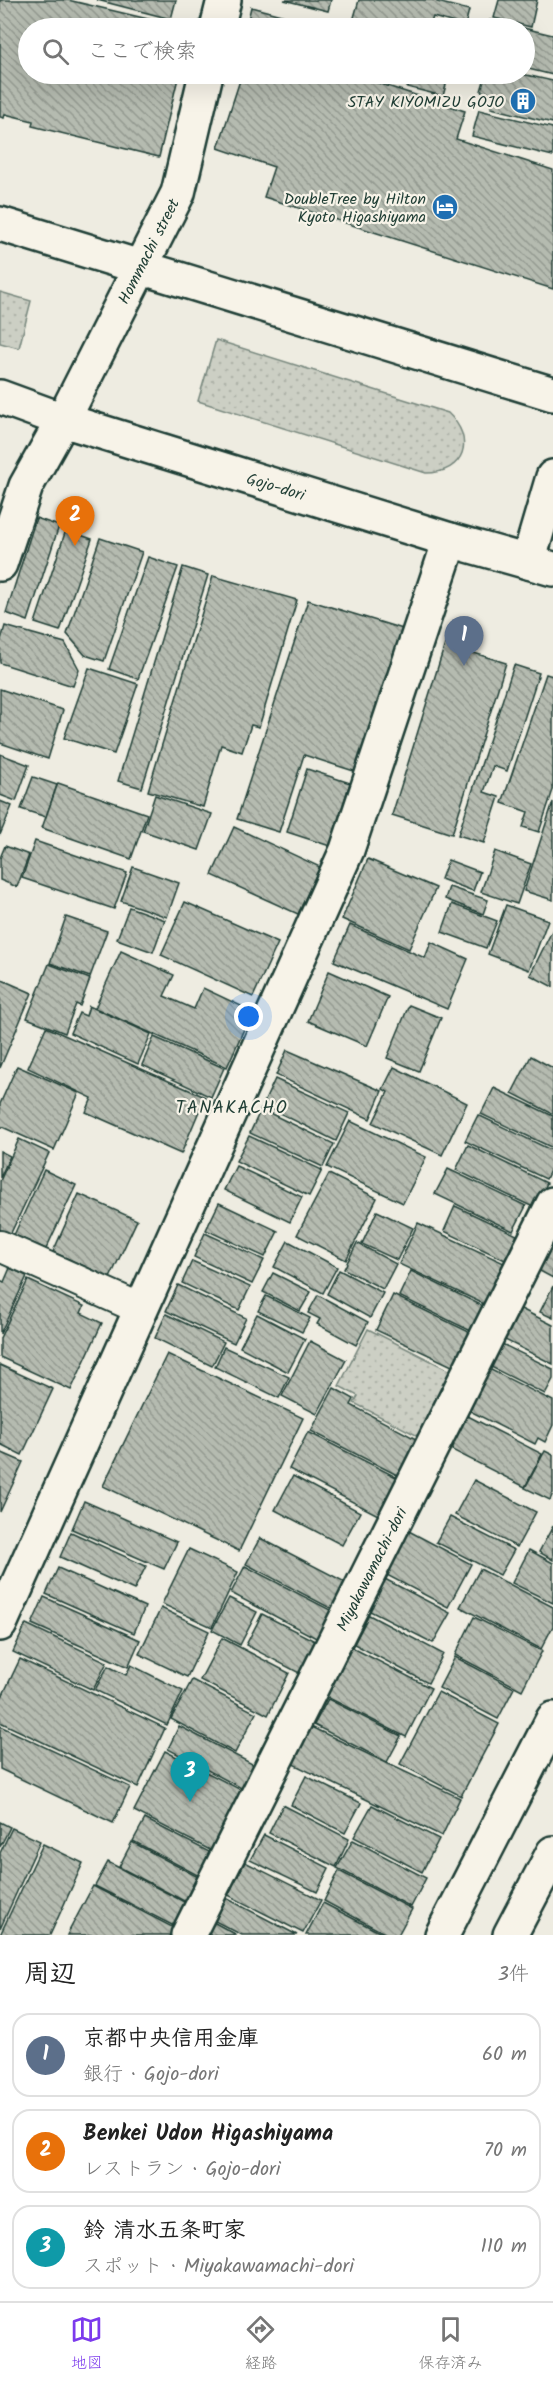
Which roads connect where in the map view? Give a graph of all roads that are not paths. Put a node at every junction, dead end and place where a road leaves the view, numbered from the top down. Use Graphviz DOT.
graph roads {
  1 [pos="224,0"];
  2 [pos="220,18"];
  3 [pos="204,84"];
  4 [pos="0,224"];
  5 [pos="140,268"];
  6 [pos="553,394"];
  7 [pos="0,397"];
  8 [pos="63,420"];
  9 [pos="553,477"];
  10 [pos="450,540"];
  11 [pos="0,564"];
  12 [pos="540,565"];
  13 [pos="553,1204"];
  14 [pos="0,1246"];
  15 [pos="141,1309"];
  16 [pos="0,1624"];
  17 [pos="553,1719"];
  18 [pos="553,1853"];
  19 [pos="188,1935"];
  20 [pos="442,1935"];
  21 [pos="510,1935"];
  1 -- 2 [label="main road"];
  3 -- 5 [label="main road, Hommachi street"];
  4 -- 5 [label="main road"];
  5 -- 6 [label="main road"];
  5 -- 8 [label="main road, Hommachi street"];
  7 -- 8 [label="main road, Gojo-dori"];
  8 -- 10 [label="main road, Gojo-dori"];
  8 -- 11 [label="main road, Hommachi street"];
  9 -- 12 [label="main road"];
  10 -- 12 [label="main road, Gojo-dori"];
  10 -- 15 [label="main road"];
  13 -- 19 [label="main road, Miyakawamachi-dori"];
  14 -- 15 [label="lane"];
  15 -- 16 [label="main road"];
  17 -- 20 [label="main road"];
  18 -- 21 [label="main road"];
}
